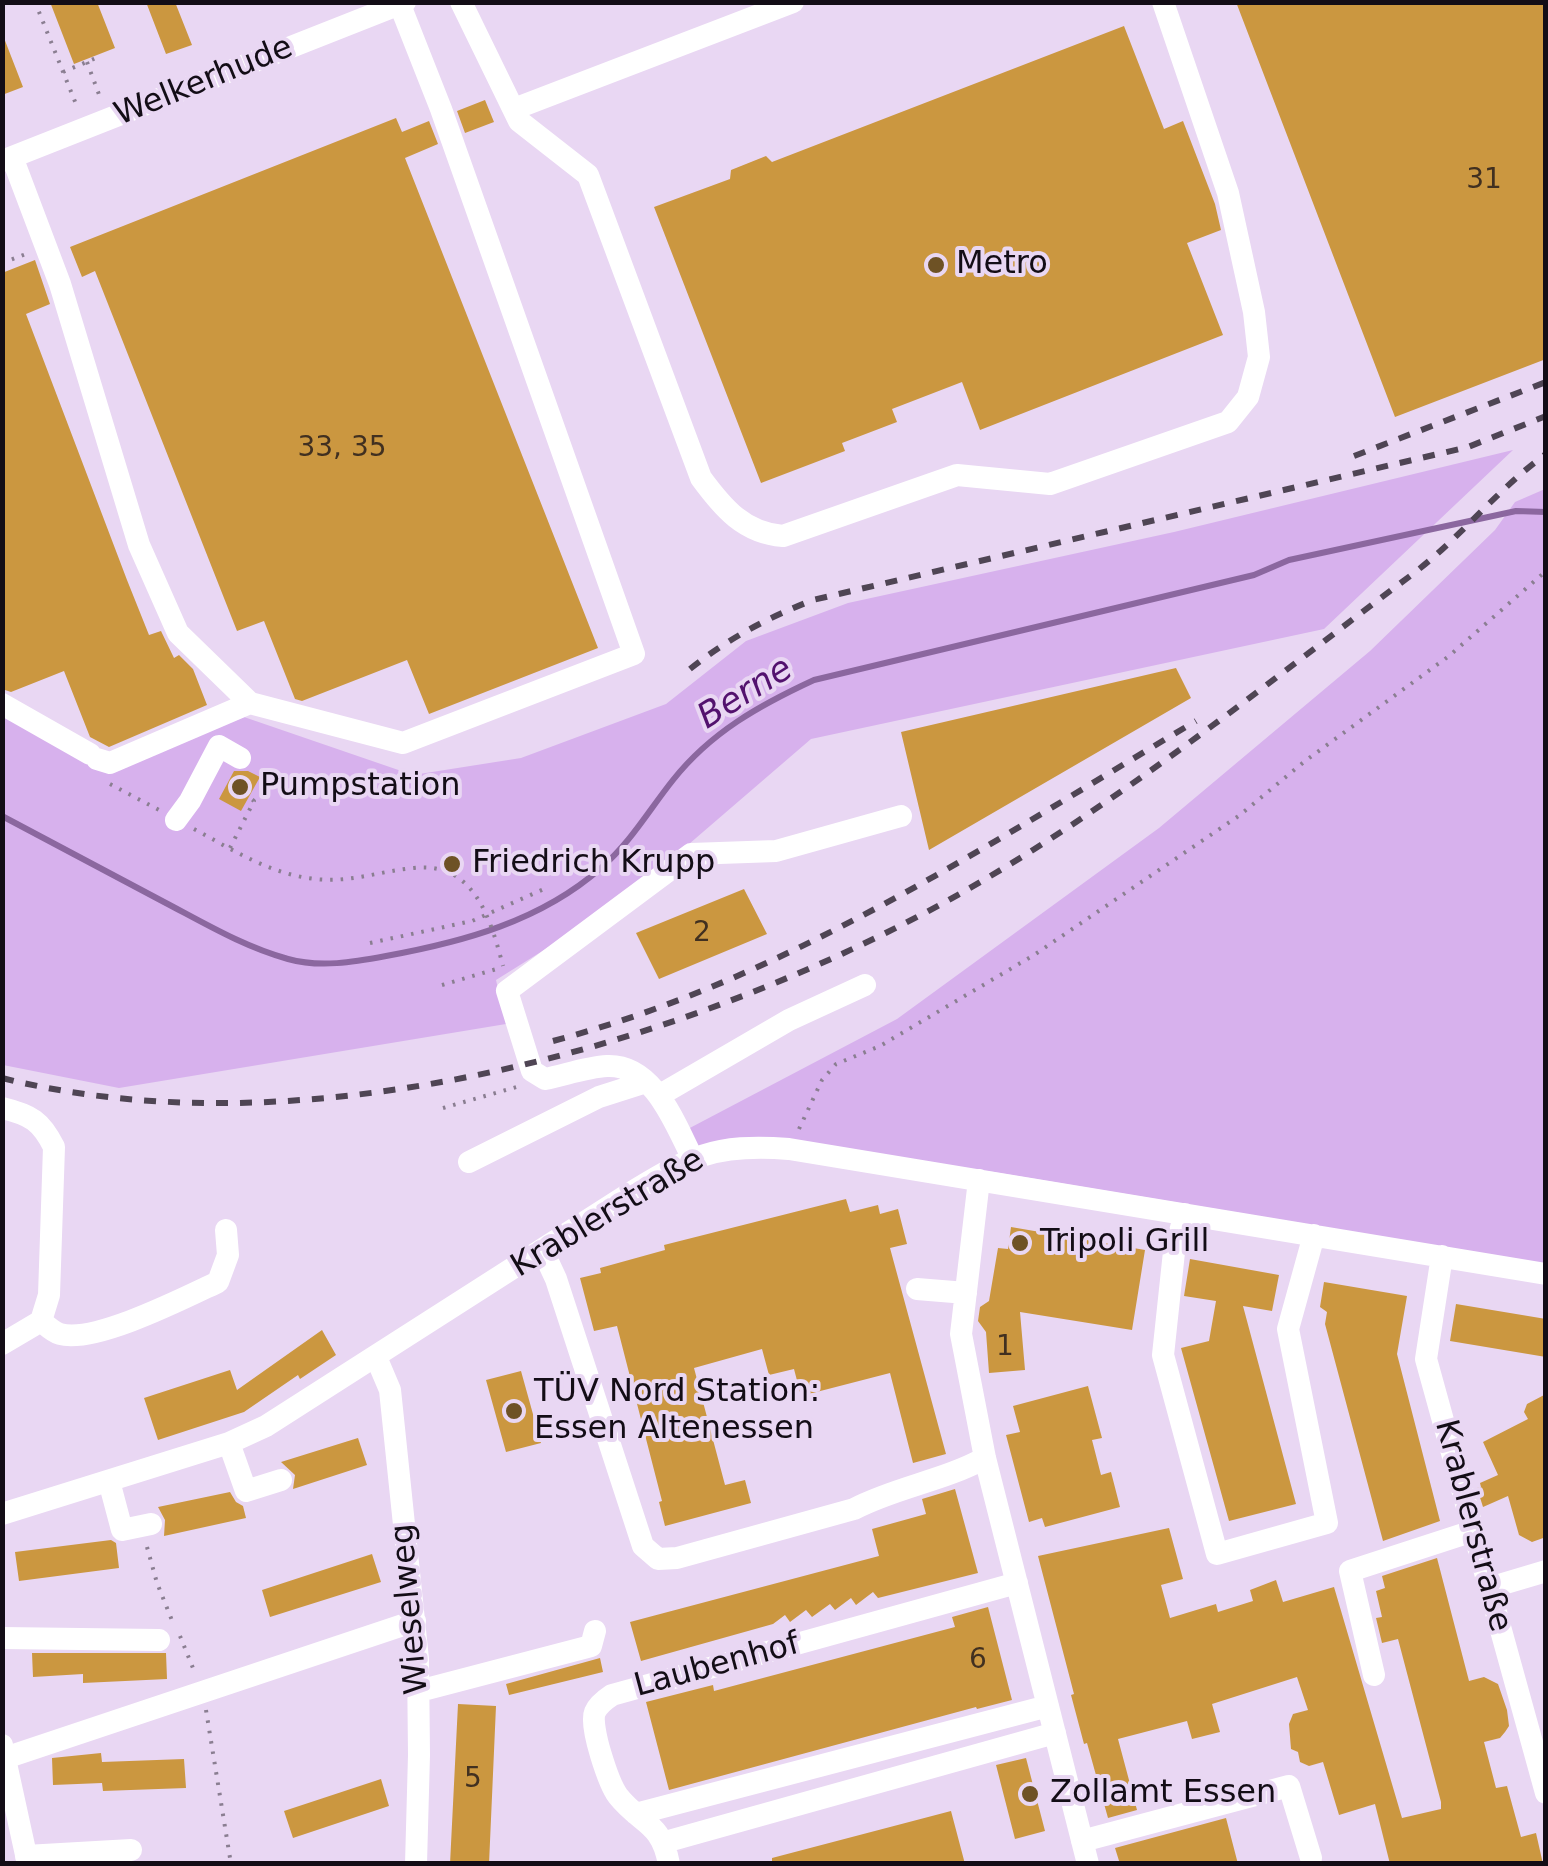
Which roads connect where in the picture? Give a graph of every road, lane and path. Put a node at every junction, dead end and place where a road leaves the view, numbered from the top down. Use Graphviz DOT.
graph roads {
  1 [pos="35,2"];
  2 [pos="461,2"];
  3 [pos="793,2"];
  4 [pos="1163,2"];
  5 [pos="402,4"];
  6 [pos="94,56"];
  7 [pos="86,62"];
  8 [pos="63,72"];
  9 [pos="514,109"];
  10 [pos="82,119"];
  11 [pos="9,171"];
  12 [pos="1546,571"];
  13 [pos="250,703"];
  14 [pos="2,704"];
  15 [pos="240,758"];
  16 [pos="106,782"];
  17 [pos="249,798"];
  18 [pos="900,816"];
  19 [pos="176,820"];
  20 [pos="230,848"];
  21 [pos="544,889"];
  22 [pos="488,913"];
  23 [pos="370,942"];
  24 [pos="498,948"];
  25 [pos="503,967"];
  26 [pos="442,985"];
  27 [pos="865,985"];
  28 [pos="515,1088"];
  29 [pos="653,1088"];
  30 [pos="2,1108"];
  31 [pos="442,1108"];
  32 [pos="777,1148"];
  33 [pos="693,1159"];
  34 [pos="468,1162"];
  35 [pos="979,1180"];
  36 [pos="1185,1214"];
  37 [pos="226,1230"];
  38 [pos="1314,1235"];
  39 [pos="543,1251"];
  40 [pos="1442,1256"];
  41 [pos="1546,1274"];
  42 [pos="917,1289"];
  43 [pos="966,1294"];
  44 [pos="41,1320"];
  45 [pos="2,1344"];
  46 [pos="376,1357"];
  47 [pos="229,1442"];
  48 [pos="985,1458"];
  49 [pos="281,1480"];
  50 [pos="109,1481"];
  51 [pos="2,1514"];
  52 [pos="152,1524"];
  53 [pos="1474,1531"];
  54 [pos="1546,1571"];
  55 [pos="1017,1583"];
  56 [pos="1489,1588"];
  57 [pos="415,1621"];
  58 [pos="595,1631"];
  59 [pos="2,1638"];
  60 [pos="159,1640"];
  61 [pos="1374,1676"];
  62 [pos="419,1691"];
  63 [pos="1048,1706"];
  64 [pos="1054,1733"];
  65 [pos="4,1752"];
  66 [pos="1546,1793"];
  67 [pos="636,1814"];
  68 [pos="131,1850"];
  69 [pos="1085,1852"];
  70 [pos="667,1853"];
  71 [pos="1311,1858"];
  72 [pos="27,1860"];
  73 [pos="416,1864"];
  1 -- 8 [label="path"];
  2 -- 9 [label="street"];
  3 -- 9 [label="street"];
  4 -- 9 [label="street"];
  5 -- 10 [label="street, Welkerhude"];
  5 -- 13 [label="street"];
  6 -- 7 [label="path"];
  7 -- 8 [label="path"];
  7 -- 10 [label="path"];
  8 -- 10 [label="path"];
  10 -- 11 [label="street, Welkerhude"];
  11 -- 13 [label="street"];
  12 -- 32 [label="path"];
  13 -- 14 [label="street"];
  15 -- 19 [label="street"];
  16 -- 19 [label="path"];
  17 -- 20 [label="path"];
  18 -- 29 [label="street"];
  19 -- 20 [label="path"];
  20 -- 22 [label="path"];
  21 -- 22 [label="path"];
  22 -- 23 [label="path"];
  22 -- 24 [label="path"];
  25 -- 26 [label="path"];
  27 -- 29 [label="street"];
  28 -- 31 [label="path"];
  29 -- 33 [label="street"];
  29 -- 34 [label="street"];
  30 -- 44 [label="street"];
  32 -- 33 [label="street, Krablerstraße"];
  32 -- 35 [label="street, Krablerstraße"];
  33 -- 39 [label="street, Krablerstraße"];
  35 -- 36 [label="street, Krablerstraße"];
  35 -- 43 [label="street"];
  36 -- 38 [label="street, Krablerstraße"];
  36 -- 38 [label="street"];
  37 -- 44 [label="street"];
  38 -- 40 [label="street, Krablerstraße"];
  39 -- 46 [label="street, Krablerstraße"];
  39 -- 48 [label="street"];
  40 -- 41 [label="street, Krablerstraße"];
  40 -- 53 [label="street, Krablerstraße"];
  42 -- 43 [label="street"];
  43 -- 48 [label="street"];
  44 -- 45 [label="street"];
  46 -- 47 [label="street, Krablerstraße"];
  46 -- 57 [label="street, Wieselweg"];
  47 -- 49 [label="street"];
  47 -- 50 [label="street, Krablerstraße"];
  48 -- 55 [label="street"];
  50 -- 51 [label="street, Krablerstraße"];
  50 -- 52 [label="street"];
  53 -- 56 [label="street, Krablerstraße"];
  53 -- 61 [label="street"];
  54 -- 56 [label="street"];
  55 -- 63 [label="street"];
  55 -- 67 [label="street, Laubenhof"];
  56 -- 66 [label="street, Krablerstraße"];
  57 -- 62 [label="street, Wieselweg"];
  57 -- 65 [label="street"];
  58 -- 62 [label="street"];
  59 -- 60 [label="street"];
  62 -- 73 [label="street, Wieselweg"];
  63 -- 64 [label="street"];
  63 -- 67 [label="street"];
  64 -- 69 [label="street"];
  64 -- 70 [label="street"];
  65 -- 72 [label="street"];
  67 -- 70 [label="street, Laubenhof"];
  68 -- 72 [label="street"];
  69 -- 71 [label="street"];
}
